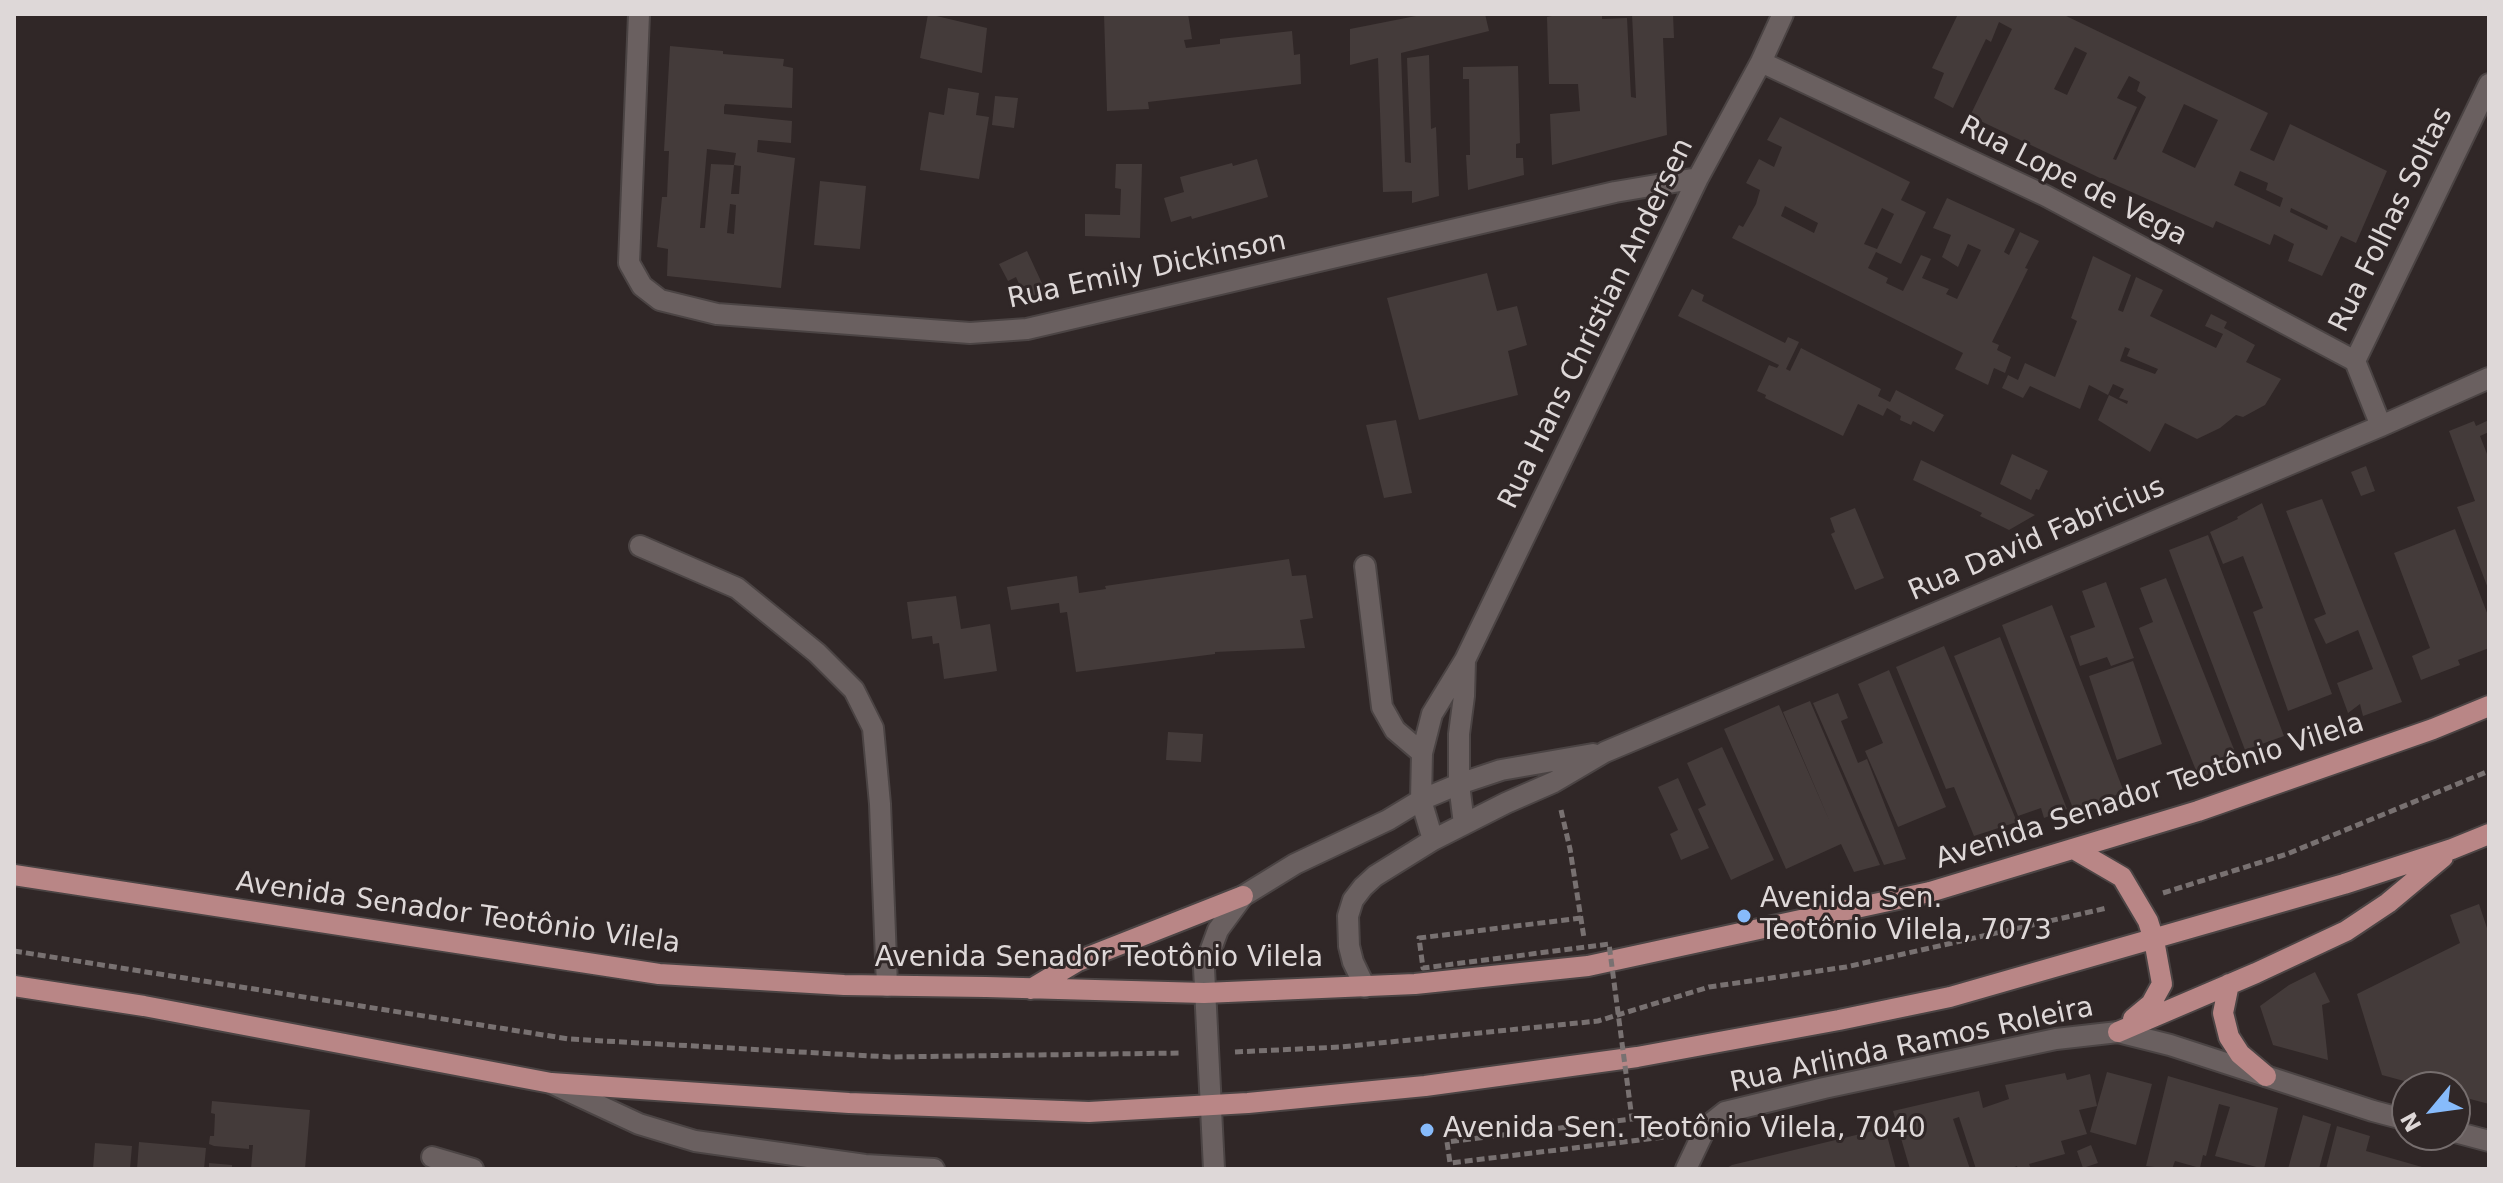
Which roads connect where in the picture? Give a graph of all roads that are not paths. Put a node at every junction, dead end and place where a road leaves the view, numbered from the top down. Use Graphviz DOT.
graph roads {
  1 [pos="639,14"];
  2 [pos="1783,14"];
  3 [pos="1761,62"];
  4 [pos="2489,84"];
  5 [pos="1698,178"];
  6 [pos="2355,361"];
  7 [pos="2489,378"];
  8 [pos="2381,426"];
  9 [pos="640,546"];
  10 [pos="1365,566"];
  11 [pos="1465,660"];
  12 [pos="2489,706"];
  13 [pos="1605,752"];
  14 [pos="1422,753"];
  15 [pos="1459,784"];
  16 [pos="1421,800"];
  17 [pos="1464,824"];
  18 [pos="2489,834"];
  19 [pos="1433,840"];
  20 [pos="2074,849"];
  21 [pos="2452,849"];
  22 [pos="14,875"];
  23 [pos="1243,896"];
  24 [pos="2154,940"];
  25 [pos="2229,984"];
  26 [pos="14,986"];
  27 [pos="887,986"];
  28 [pos="1365,987"];
  29 [pos="1031,989"];
  30 [pos="1204,993"];
  31 [pos="2118,1032"];
  32 [pos="2266,1076"];
  33 [pos="551,1083"];
  34 [pos="1209,1105"];
  35 [pos="2391,1115"];
  36 [pos="432,1157"];
  37 [pos="865,1167"];
  38 [pos="473,1169"];
  39 [pos="934,1169"];
  40 [pos="1214,1169"];
  41 [pos="1686,1169"];
  1 -- 5 [label="street, Rua Emily Dickinson"];
  2 -- 3 [label="street, Rua Hans Christian Andersen"];
  3 -- 5 [label="street, Rua Hans Christian Andersen"];
  3 -- 6 [label="street, Rua Lope de Vega"];
  4 -- 6 [label="street, Rua Folhas Soltas"];
  5 -- 11 [label="street, Rua Hans Christian Andersen"];
  6 -- 8 [label="street, Rua Folhas Soltas"];
  7 -- 8 [label="street, Rua David Fabricius"];
  8 -- 13 [label="street, Rua David Fabricius"];
  9 -- 27 [label="street"];
  10 -- 14 [label="street"];
  11 -- 14 [label="street, Rua Hans Christian Andersen"];
  11 -- 15 [label="street, Rua Hans Christian Andersen"];
  12 -- 20 [label="main road, Avenida Senador Teotônio Vilela"];
  13 -- 15 [label="street, Rua David Fabricius"];
  13 -- 17 [label="street, Rua David Fabricius"];
  14 -- 16 [label="street, Rua Hans Christian Andersen"];
  15 -- 16 [label="street, Rua David Fabricius"];
  15 -- 17 [label="street, Rua Hans Christian Andersen"];
  16 -- 19 [label="street, Rua Hans Christian Andersen"];
  16 -- 23 [label="street, Rua David Fabricius"];
  17 -- 19 [label="street, Rua David Fabricius"];
  18 -- 21 [label="main road"];
  19 -- 28 [label="street, Rua David Fabricius"];
  20 -- 24 [label="main road"];
  20 -- 28 [label="main road, Avenida Senador Teotônio Vilela"];
  21 -- 24 [label="main road"];
  21 -- 25 [label="main road"];
  22 -- 27 [label="main road, Avenida Senador Teotônio Vilela"];
  23 -- 29 [label="main road"];
  23 -- 30 [label="street, Rua David Fabricius"];
  24 -- 31 [label="main road"];
  24 -- 34 [label="main road"];
  25 -- 31 [label="main road"];
  25 -- 32 [label="main road"];
  26 -- 33 [label="main road"];
  27 -- 29 [label="main road, Avenida Senador Teotônio Vilela"];
  28 -- 30 [label="main road, Avenida Senador Teotônio Vilela"];
  29 -- 30 [label="main road, Avenida Senador Teotônio Vilela"];
  30 -- 34 [label="street, Rua David Fabricius"];
  31 -- 32 [label="street, Rua Arlinda Ramos Roleira"];
  31 -- 41 [label="street, Rua Arlinda Ramos Roleira"];
  32 -- 35 [label="street, Rua Arlinda Ramos Roleira"];
  33 -- 34 [label="main road"];
  33 -- 37 [label="street"];
  34 -- 40 [label="street, Rua David Fabricius"];
  36 -- 38 [label="street"];
  37 -- 39 [label="street"];
}
